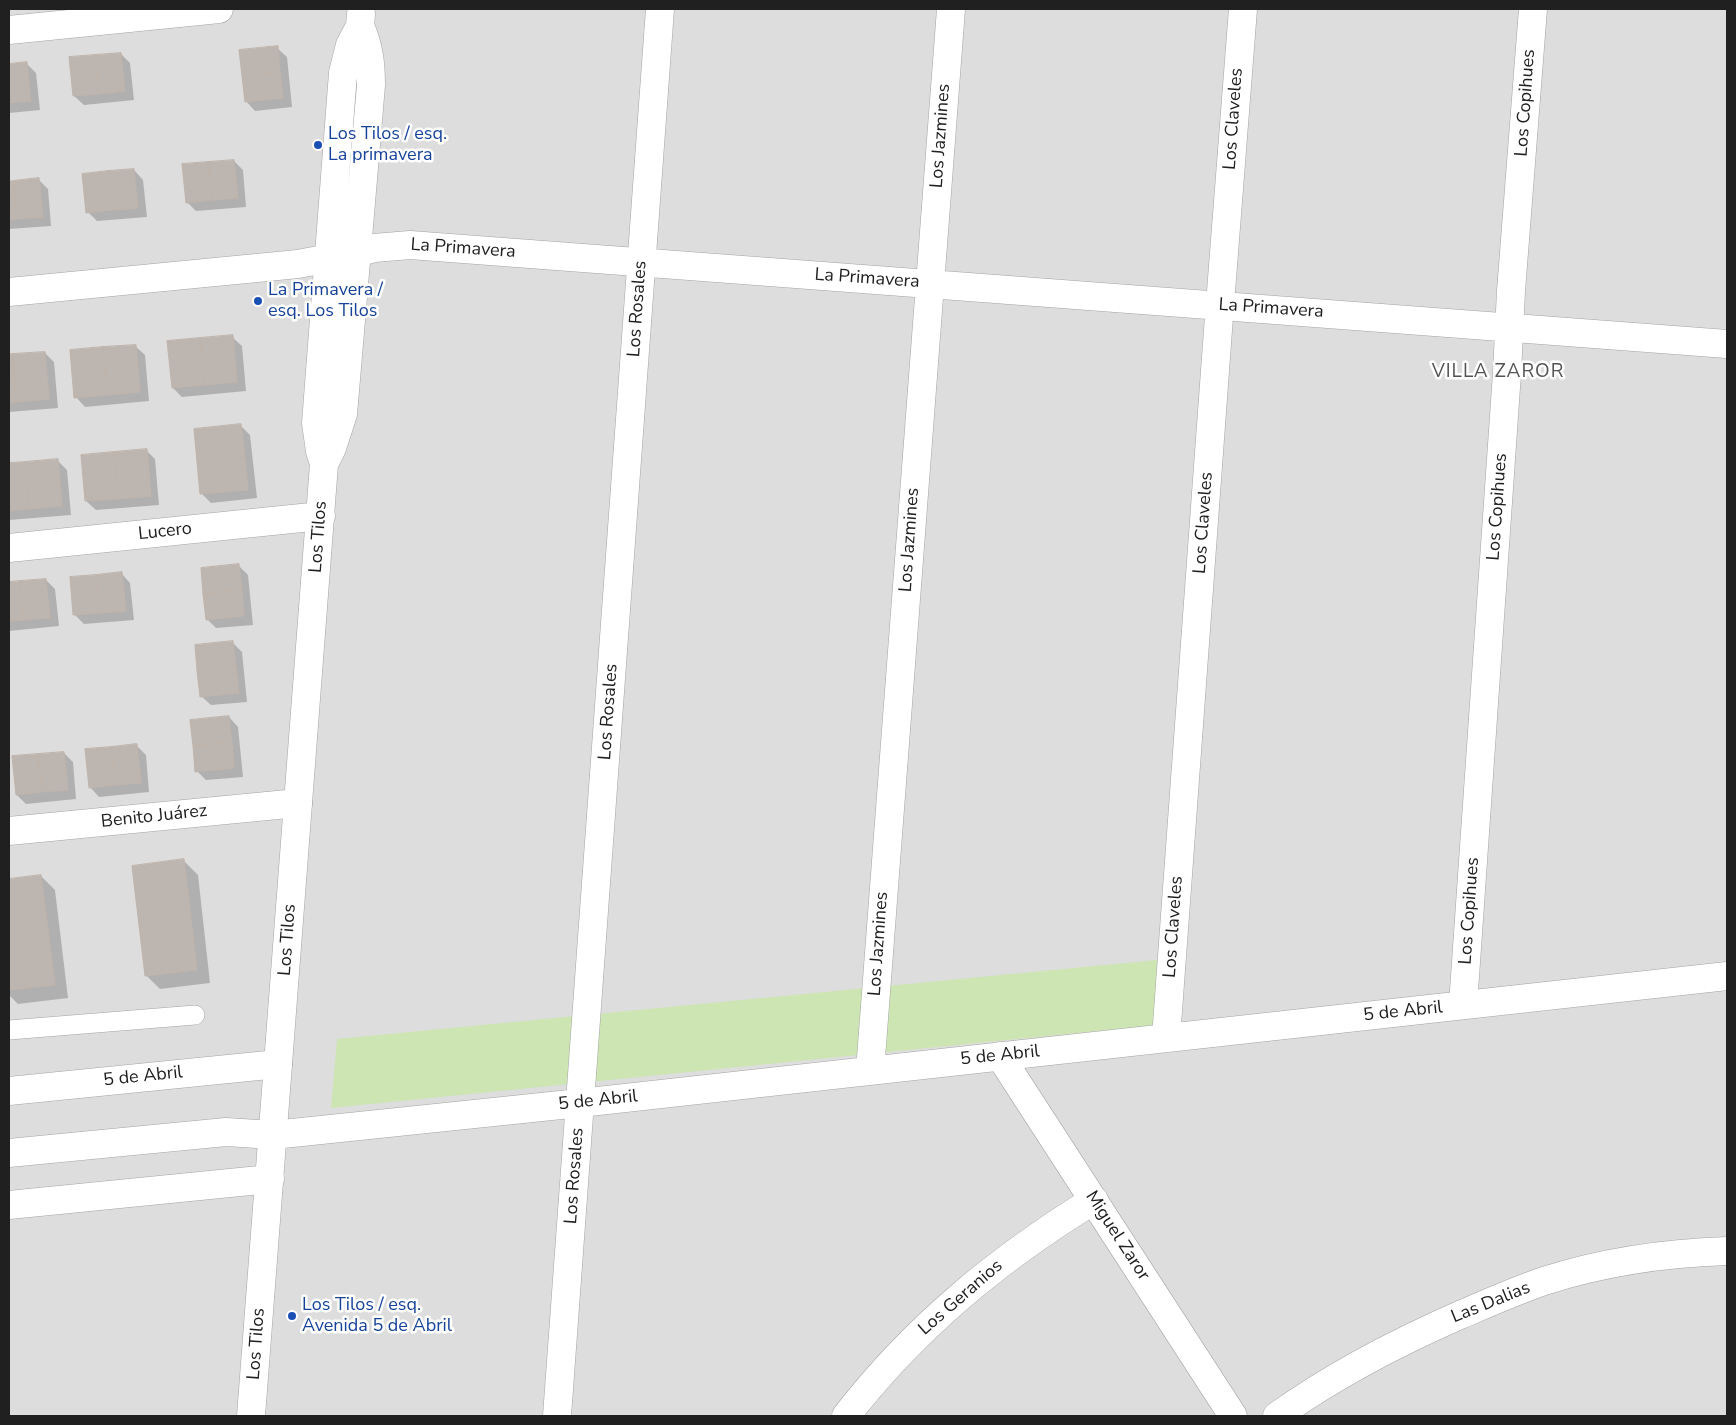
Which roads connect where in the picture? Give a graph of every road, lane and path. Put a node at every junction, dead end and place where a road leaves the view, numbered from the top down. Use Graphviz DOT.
graph roads {
  1 [pos="219,9"];
  2 [pos="660,9"];
  3 [pos="951,9"];
  4 [pos="1243,9"];
  5 [pos="1533,9"];
  6 [pos="361,17"];
  7 [pos="9,30"];
  8 [pos="357,253"];
  9 [pos="328,258"];
  10 [pos="641,262"];
  11 [pos="930,283"];
  12 [pos="9,292"];
  13 [pos="1220,305"];
  14 [pos="1510,327"];
  15 [pos="1727,344"];
  16 [pos="324,464"];
  17 [pos="321,516"];
  18 [pos="9,548"];
  19 [pos="298,803"];
  20 [pos="9,831"];
  21 [pos="1727,976"];
  22 [pos="1463,1005"];
  23 [pos="195,1014"];
  24 [pos="9,1030"];
  25 [pos="1166,1038"];
  26 [pos="1000,1056"];
  27 [pos="278,1064"];
  28 [pos="870,1071"];
  29 [pos="9,1091"];
  30 [pos="580,1103"];
  31 [pos="273,1135"];
  32 [pos="9,1153"];
  33 [pos="270,1179"];
  34 [pos="1094,1200"];
  35 [pos="9,1205"];
  36 [pos="1727,1251"];
  37 [pos="252,1416"];
  38 [pos="557,1416"];
  39 [pos="846,1416"];
  40 [pos="1233,1416"];
  41 [pos="1277,1416"];
  1 -- 7 [label="street"];
  2 -- 10 [label="street, Los Rosales"];
  3 -- 11 [label="street, Los Jazmines"];
  4 -- 13 [label="street, Los Claveles"];
  5 -- 14 [label="street, Los Copihues"];
  6 -- 8 [label="street, Los Tilos"];
  6 -- 9 [label="street, Los Tilos"];
  8 -- 9 [label="street, La Primavera"];
  8 -- 10 [label="street, La Primavera"];
  8 -- 16 [label="street, Los Tilos"];
  9 -- 12 [label="street, La Primavera"];
  9 -- 16 [label="street, Los Tilos"];
  10 -- 11 [label="street, La Primavera"];
  10 -- 30 [label="street, Los Rosales"];
  11 -- 13 [label="street, La Primavera"];
  11 -- 28 [label="street, Los Jazmines"];
  13 -- 14 [label="street, La Primavera"];
  13 -- 25 [label="street, Los Claveles"];
  14 -- 15 [label="street, La Primavera"];
  14 -- 22 [label="street, Los Copihues"];
  16 -- 17 [label="street, Los Tilos"];
  17 -- 18 [label="street, Lucero"];
  17 -- 19 [label="street, Los Tilos"];
  19 -- 20 [label="street, Benito Juárez"];
  19 -- 27 [label="street, Los Tilos"];
  21 -- 22 [label="street, 5 de Abril"];
  22 -- 25 [label="street, 5 de Abril"];
  23 -- 24 [label="lane"];
  25 -- 26 [label="street, 5 de Abril"];
  26 -- 28 [label="street, 5 de Abril"];
  26 -- 34 [label="street, Miguel Zaror"];
  27 -- 29 [label="street, 5 de Abril"];
  27 -- 31 [label="street, Los Tilos"];
  28 -- 30 [label="street, 5 de Abril"];
  30 -- 31 [label="street, 5 de Abril"];
  30 -- 38 [label="street, Los Rosales"];
  31 -- 32 [label="street, 5 de Abril"];
  31 -- 33 [label="street, Los Tilos"];
  33 -- 35 [label="street"];
  33 -- 37 [label="street, Los Tilos"];
  34 -- 39 [label="street, Los Geranios"];
  34 -- 40 [label="street, Miguel Zaror"];
  36 -- 41 [label="street, Las Dalias"];
}
